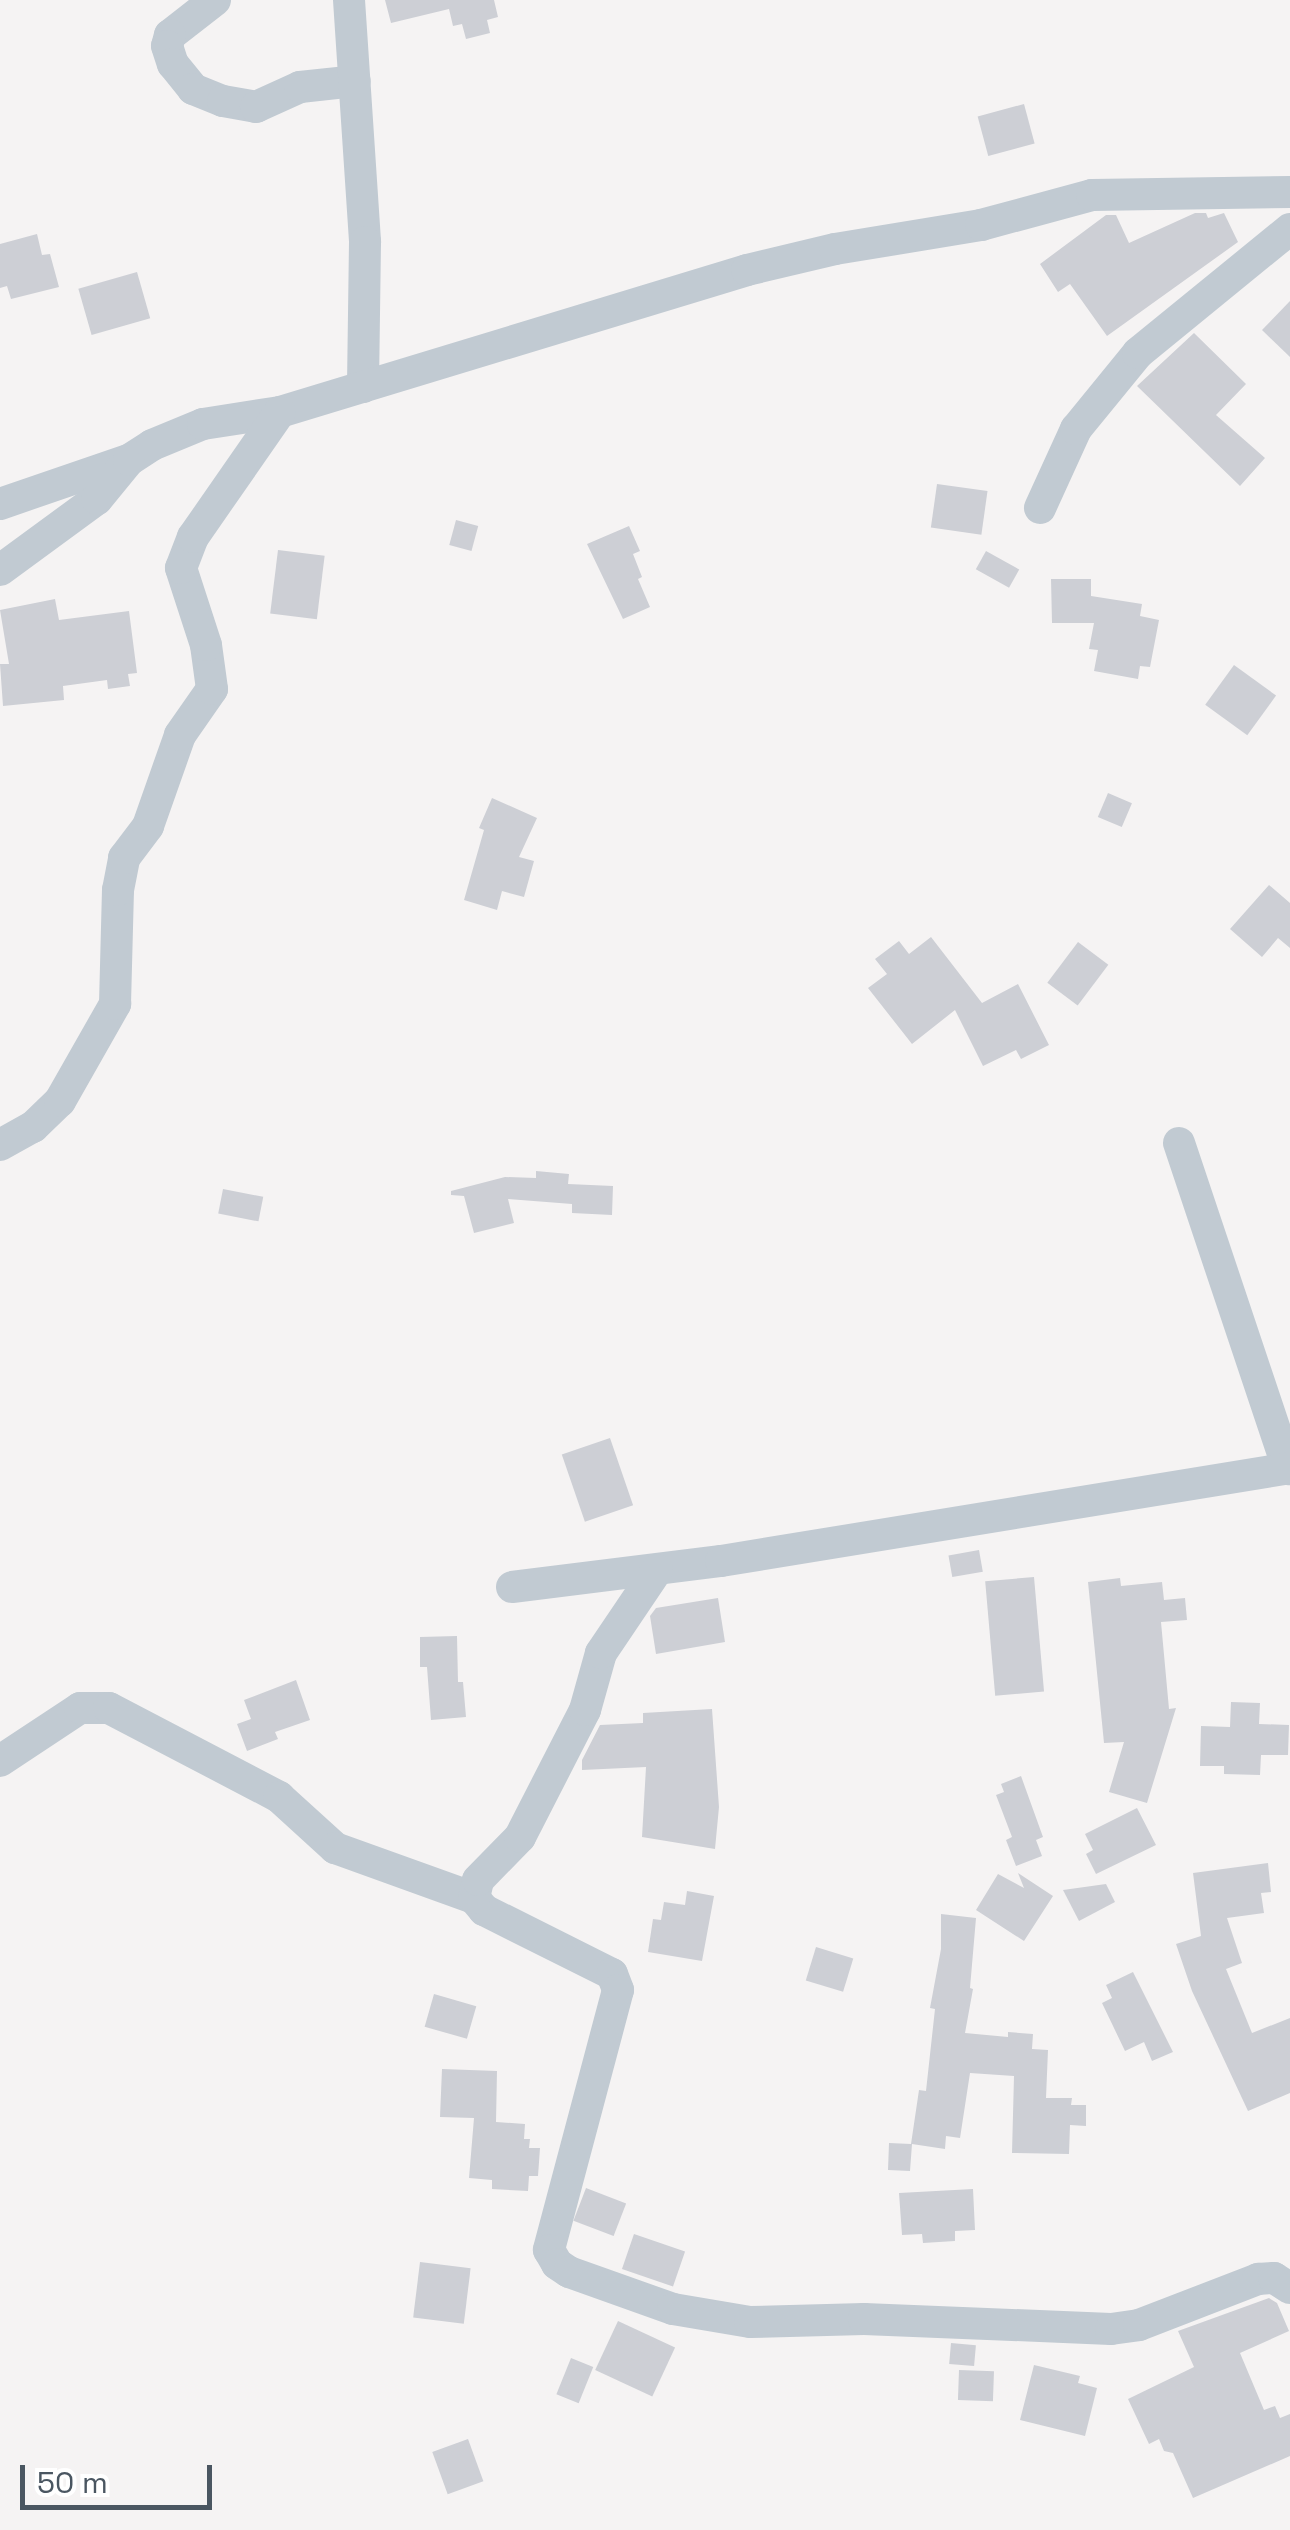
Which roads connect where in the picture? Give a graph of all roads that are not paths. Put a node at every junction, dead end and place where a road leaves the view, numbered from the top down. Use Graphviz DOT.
graph roads {
  1 [pos="214,0"];
  2 [pos="349,0"];
  3 [pos="355,81"];
  4 [pos="1290,192"];
  5 [pos="1290,229"];
  6 [pos="363,387"];
  7 [pos="280,412"];
  8 [pos="130,460"];
  9 [pos="0,504"];
  10 [pos="1040,508"];
  11 [pos="0,570"];
  12 [pos="1179,1143"];
  13 [pos="0,1145"];
  14 [pos="1289,1468"];
  15 [pos="657,1570"];
  16 [pos="512,1587"];
  17 [pos="0,1761"];
  18 [pos="474,1898"];
  19 [pos="1290,2288"];
  1 -- 3 [label="street"];
  2 -- 3 [label="street"];
  3 -- 6 [label="street"];
  4 -- 6 [label="street"];
  5 -- 10 [label="street"];
  6 -- 7 [label="street"];
  7 -- 8 [label="street"];
  7 -- 13 [label="street"];
  8 -- 9 [label="street"];
  8 -- 11 [label="street"];
  12 -- 14 [label="street"];
  14 -- 15 [label="street"];
  15 -- 16 [label="street"];
  15 -- 18 [label="street"];
  17 -- 18 [label="street"];
  18 -- 19 [label="street"];
}
